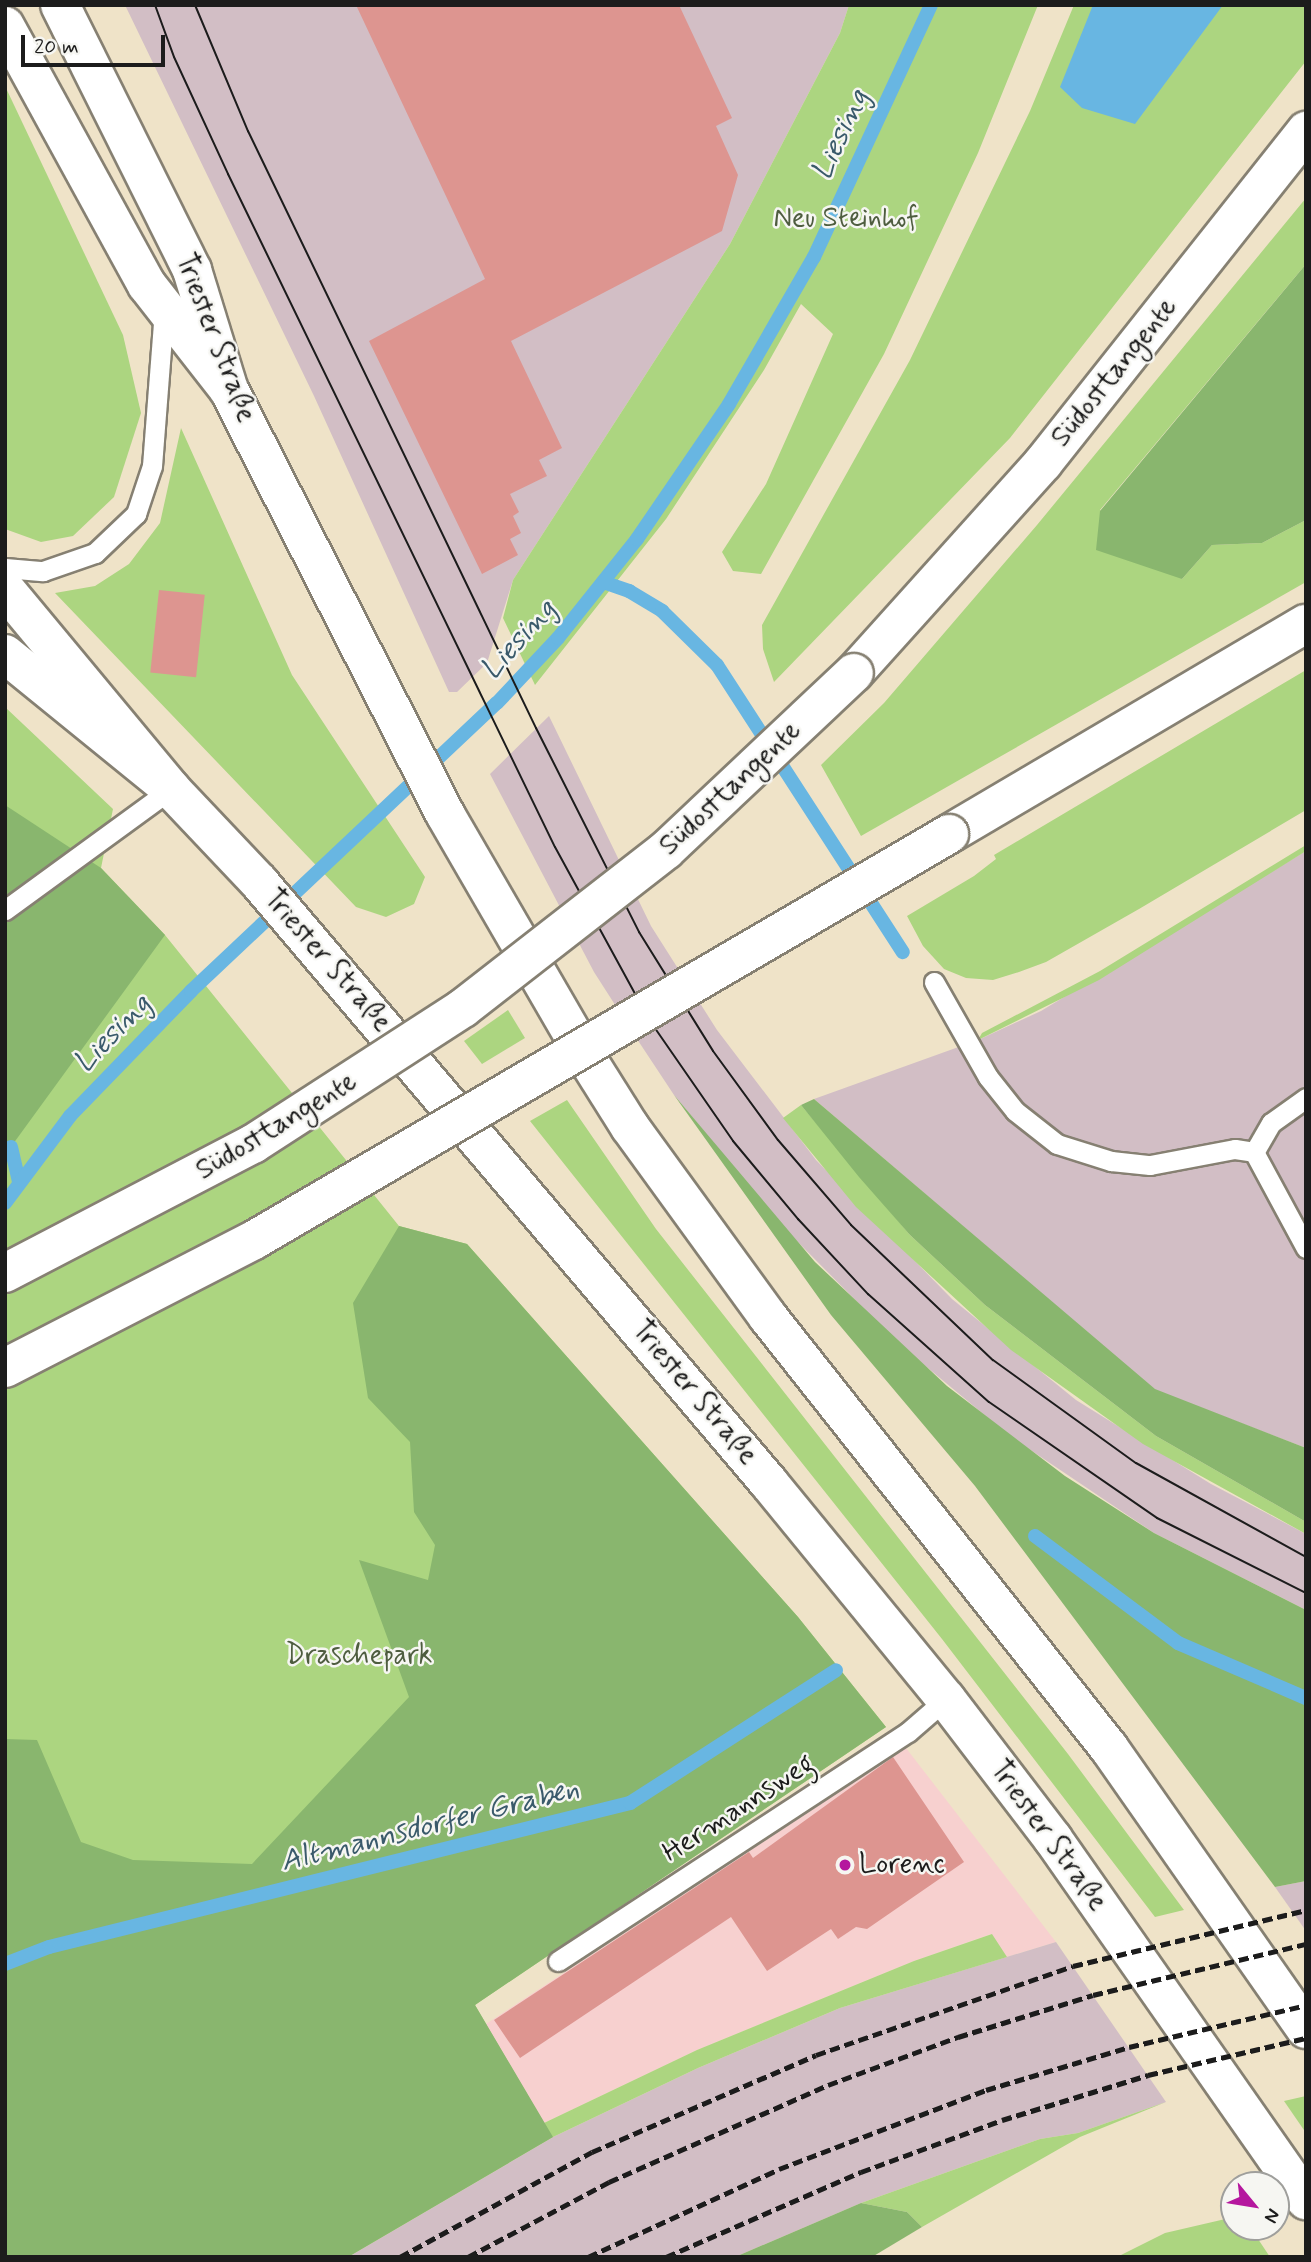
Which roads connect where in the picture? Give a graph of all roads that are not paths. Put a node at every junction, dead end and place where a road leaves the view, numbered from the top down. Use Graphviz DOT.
graph roads {
  1 [pos="60,5"];
  2 [pos="5,26"];
  3 [pos="1306,131"];
  4 [pos="1306,162"];
  5 [pos="1268,180"];
  6 [pos="164,308"];
  7 [pos="229,390"];
  8 [pos="5,568"];
  9 [pos="5,589"];
  10 [pos="1306,624"];
  11 [pos="5,654"];
  12 [pos="170,789"];
  13 [pos="5,910"];
  14 [pos="934,982"];
  15 [pos="1306,1098"];
  16 [pos="1254,1152"];
  17 [pos="1306,1248"];
  18 [pos="5,1273"];
  19 [pos="5,1368"];
  20 [pos="946,1699"];
  21 [pos="558,1961"];
  22 [pos="1306,2029"];
  23 [pos="1306,2200"];
  1 -- 7 [label="main road, Triester Straße"];
  2 -- 6 [label="main road"];
  3 -- 5 [label="main road, Südosttangente"];
  4 -- 5 [label="lane"];
  5 -- 18 [label="main road, Südosttangente, bridge"];
  6 -- 7 [label="main road"];
  6 -- 8 [label="lane"];
  7 -- 22 [label="main road, Triester Straße"];
  9 -- 12 [label="main road"];
  10 -- 19 [label="main road, bridge"];
  11 -- 12 [label="main road, Triester Straße"];
  12 -- 13 [label="lane"];
  12 -- 20 [label="main road, Triester Straße"];
  14 -- 16 [label="lane"];
  15 -- 16 [label="lane"];
  16 -- 17 [label="lane"];
  20 -- 21 [label="lane, Hermannsweg"];
  20 -- 23 [label="main road, Triester Straße"];
}
